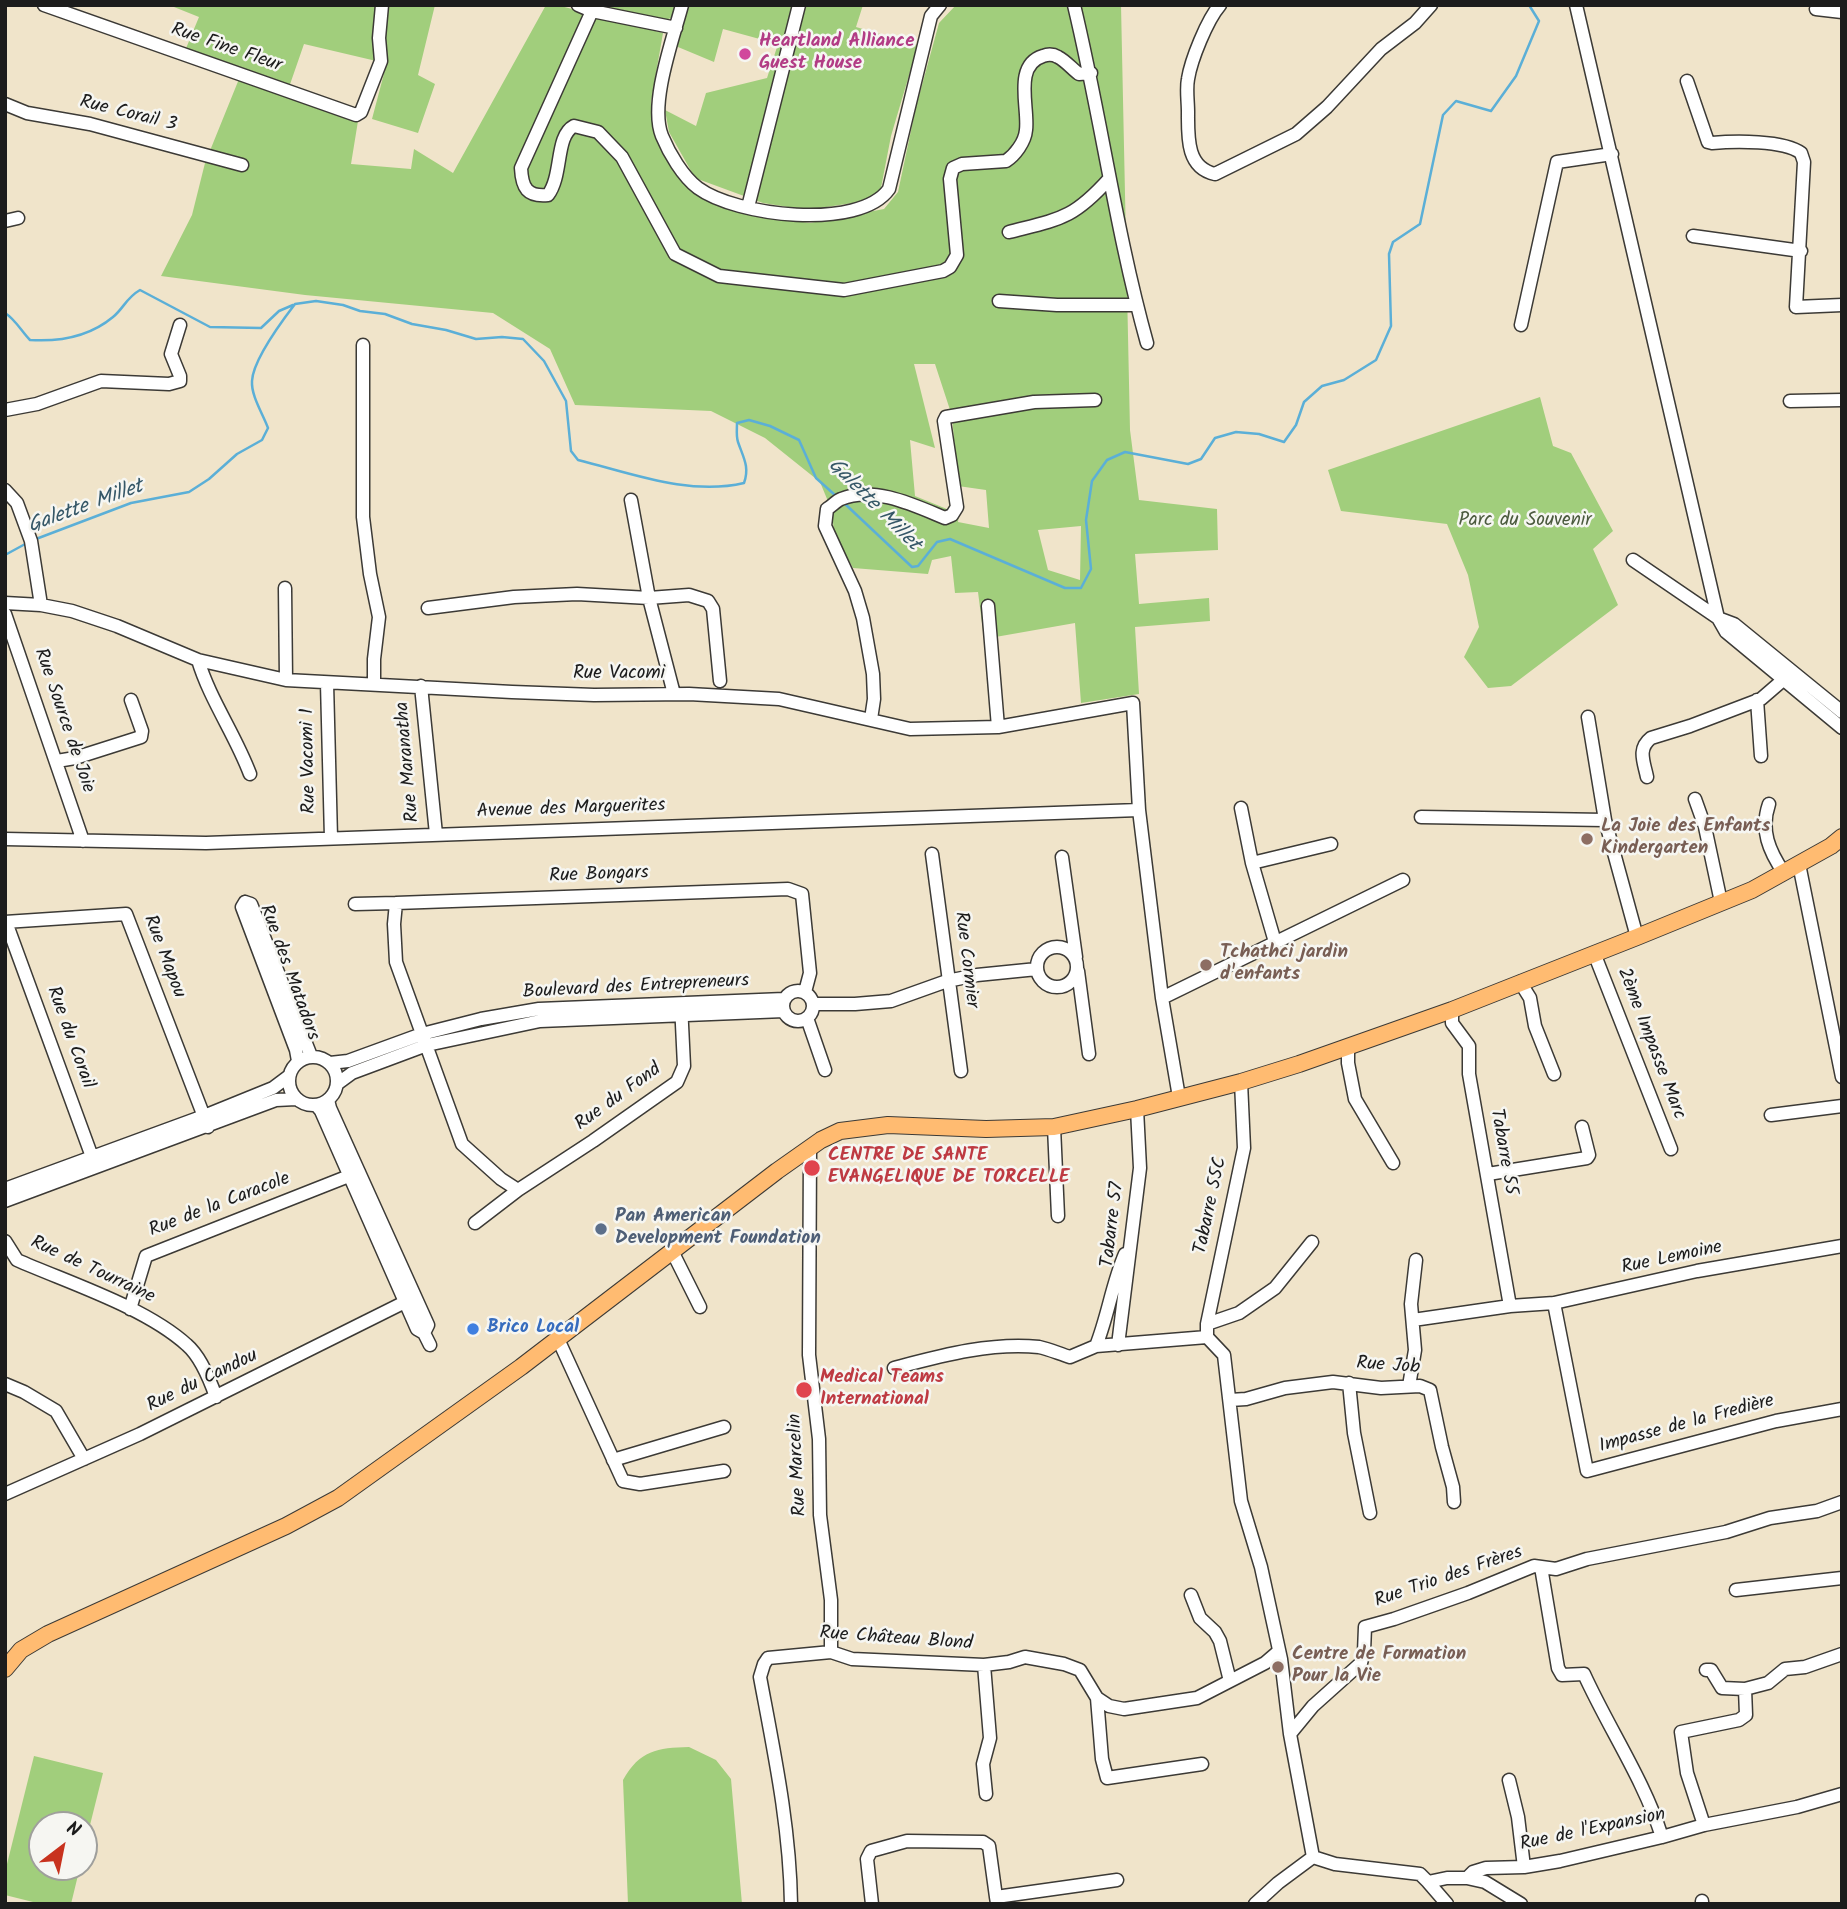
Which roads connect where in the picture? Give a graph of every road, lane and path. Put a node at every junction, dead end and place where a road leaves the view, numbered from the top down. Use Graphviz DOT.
graph roads {
  1 [pos="44,5"];
  2 [pos="382,5"];
  3 [pos="578,5"];
  4 [pos="682,5"];
  5 [pos="799,5"];
  6 [pos="940,5"];
  7 [pos="1074,5"];
  8 [pos="1220,5"];
  9 [pos="1432,5"];
  10 [pos="1576,5"];
  11 [pos="1816,9"];
  12 [pos="1840,10"];
  13 [pos="592,11"];
  14 [pos="676,28"];
  15 [pos="1091,73"];
  16 [pos="1687,81"];
  17 [pos="5,104"];
  18 [pos="1612,154"];
  19 [pos="242,165"];
  20 [pos="1109,179"];
  21 [pos="748,207"];
  22 [pos="1009,232"];
  23 [pos="1693,236"];
  24 [pos="1801,251"];
  25 [pos="999,301"];
  26 [pos="1136,305"];
  27 [pos="1842,305"];
  28 [pos="180,325"];
  29 [pos="1521,325"];
  30 [pos="1147,343"];
  31 [pos="363,345"];
  32 [pos="1095,400"];
  33 [pos="1842,400"];
  34 [pos="1790,401"];
  35 [pos="5,410"];
  36 [pos="5,491"];
  37 [pos="631,500"];
  38 [pos="1633,560"];
  39 [pos="285,588"];
  40 [pos="649,598"];
  41 [pos="5,603"];
  42 [pos="41,605"];
  43 [pos="988,606"];
  44 [pos="428,608"];
  45 [pos="5,614"];
  46 [pos="1718,618"];
  47 [pos="198,660"];
  48 [pos="286,680"];
  49 [pos="1783,680"];
  50 [pos="720,681"];
  51 [pos="327,683"];
  52 [pos="374,684"];
  53 [pos="421,686"];
  54 [pos="674,694"];
  55 [pos="131,700"];
  56 [pos="1757,701"];
  57 [pos="1842,712"];
  58 [pos="1588,717"];
  59 [pos="871,719"];
  60 [pos="998,727"];
  61 [pos="1842,728"];
  62 [pos="1761,756"];
  63 [pos="57,761"];
  64 [pos="250,774"];
  65 [pos="1647,777"];
  66 [pos="1695,799"];
  67 [pos="1769,804"];
  68 [pos="1241,808"];
  69 [pos="1139,810"];
  70 [pos="1421,817"];
  71 [pos="1605,820"];
  72 [pos="436,834"];
  73 [pos="1842,837"];
  74 [pos="331,838"];
  75 [pos="5,839"];
  76 [pos="83,841"];
  77 [pos="1331,844"];
  78 [pos="932,854"];
  79 [pos="1062,857"];
  80 [pos="1252,863"];
  81 [pos="1799,864"];
  82 [pos="1784,873"];
  83 [pos="1403,880"];
  84 [pos="1721,902"];
  85 [pos="397,903"];
  86 [pos="355,904"];
  87 [pos="6,922"];
  88 [pos="1073,935"];
  89 [pos="1637,937"];
  90 [pos="1275,942"];
  91 [pos="1057,948"];
  92 [pos="1594,953"];
  93 [pos="1077,964"];
  94 [pos="1037,969"];
  95 [pos="947,981"];
  96 [pos="1520,982"];
  97 [pos="1062,986"];
  98 [pos="804,992"];
  99 [pos="1081,994"];
  100 [pos="1162,998"];
  101 [pos="813,1004"];
  102 [pos="784,1005"];
  103 [pos="681,1010"];
  104 [pos="1451,1010"];
  105 [pos="807,1018"];
  106 [pos="424,1040"];
  107 [pos="1348,1047"];
  108 [pos="1089,1055"];
  109 [pos="304,1059"];
  110 [pos="330,1063"];
  111 [pos="825,1070"];
  112 [pos="961,1071"];
  113 [pos="1553,1074"];
  114 [pos="289,1076"];
  115 [pos="1842,1077"];
  116 [pos="1241,1082"];
  117 [pos="337,1084"];
  118 [pos="1179,1097"];
  119 [pos="296,1098"];
  120 [pos="322,1102"];
  121 [pos="1842,1106"];
  122 [pos="1137,1108"];
  123 [pos="1771,1115"];
  124 [pos="206,1121"];
  125 [pos="1054,1126"];
  126 [pos="1582,1127"];
  127 [pos="810,1149"];
  128 [pos="1671,1149"];
  129 [pos="94,1163"];
  130 [pos="1393,1163"];
  131 [pos="354,1174"];
  132 [pos="1488,1174"];
  133 [pos="5,1189"];
  134 [pos="518,1190"];
  135 [pos="5,1201"];
  136 [pos="1058,1216"];
  137 [pos="475,1223"];
  138 [pos="5,1241"];
  139 [pos="1130,1241"];
  140 [pos="1312,1242"];
  141 [pos="1842,1246"];
  142 [pos="671,1251"];
  143 [pos="1416,1260"];
  144 [pos="410,1299"];
  145 [pos="1554,1303"];
  146 [pos="1510,1306"];
  147 [pos="700,1307"];
  148 [pos="131,1309"];
  149 [pos="1413,1321"];
  150 [pos="1207,1331"];
  151 [pos="427,1339"];
  152 [pos="558,1339"];
  153 [pos="1118,1345"];
  154 [pos="1096,1346"];
  155 [pos="894,1368"];
  156 [pos="1349,1383"];
  157 [pos="5,1384"];
  158 [pos="1409,1386"];
  159 [pos="216,1397"];
  160 [pos="1230,1400"];
  161 [pos="1842,1409"];
  162 [pos="724,1427"];
  163 [pos="84,1459"];
  164 [pos="613,1460"];
  165 [pos="724,1471"];
  166 [pos="5,1494"];
  167 [pos="1454,1502"];
  168 [pos="1842,1502"];
  169 [pos="1370,1513"];
  170 [pos="1541,1567"];
  171 [pos="1842,1578"];
  172 [pos="1736,1590"];
  173 [pos="1191,1595"];
  174 [pos="1279,1650"];
  175 [pos="831,1652"];
  176 [pos="1842,1654"];
  177 [pos="984,1665"];
  178 [pos="5,1669"];
  179 [pos="1706,1670"];
  180 [pos="1230,1681"];
  181 [pos="1745,1689"];
  182 [pos="1097,1698"];
  183 [pos="1290,1734"];
  184 [pos="1202,1764"];
  185 [pos="1509,1780"];
  186 [pos="986,1794"];
  187 [pos="1842,1794"];
  188 [pos="1704,1825"];
  189 [pos="1662,1837"];
  190 [pos="1313,1857"];
  191 [pos="1524,1867"];
  192 [pos="1467,1878"];
  193 [pos="1117,1880"];
  194 [pos="1428,1882"];
  195 [pos="997,1900"];
  196 [pos="791,1904"];
  197 [pos="872,1904"];
  198 [pos="1255,1904"];
  199 [pos="1447,1904"];
  200 [pos="1521,1904"];
  1 -- 2 [label="street, Rue Fine Fleur"];
  3 -- 13 [label="street"];
  4 -- 14 [label="street"];
  5 -- 21 [label="street"];
  6 -- 21 [label="street"];
  7 -- 15 [label="street"];
  8 -- 9 [label="street"];
  10 -- 18 [label="street"];
  11 -- 12 [label="street"];
  13 -- 14 [label="street"];
  13 -- 15 [label="street"];
  14 -- 21 [label="street"];
  15 -- 20 [label="street"];
  16 -- 24 [label="street"];
  17 -- 19 [label="street, Rue Corail 3"];
  18 -- 29 [label="street"];
  18 -- 46 [label="street"];
  20 -- 22 [label="street"];
  20 -- 26 [label="street"];
  23 -- 24 [label="street"];
  24 -- 27 [label="street"];
  25 -- 26 [label="street"];
  26 -- 30 [label="street"];
  28 -- 35 [label="street"];
  31 -- 52 [label="street"];
  32 -- 59 [label="street"];
  33 -- 34 [label="street"];
  36 -- 42 [label="street"];
  37 -- 40 [label="street"];
  38 -- 46 [label="street"];
  39 -- 48 [label="street"];
  40 -- 44 [label="street"];
  40 -- 50 [label="street"];
  40 -- 54 [label="street"];
  41 -- 42 [label="street, Rue Vacomi"];
  42 -- 47 [label="street, Rue Vacomi"];
  43 -- 60 [label="street"];
  45 -- 63 [label="street, Rue Source de Joie"];
  46 -- 49 [label="street"];
  46 -- 57 [label="street"];
  47 -- 48 [label="street, Rue Vacomi"];
  47 -- 64 [label="street"];
  48 -- 51 [label="street, Rue Vacomi"];
  49 -- 56 [label="street"];
  49 -- 61 [label="street"];
  51 -- 52 [label="street, Rue Vacomi"];
  51 -- 74 [label="street, Rue Vacomi 1"];
  52 -- 53 [label="street, Rue Vacomi"];
  53 -- 54 [label="street, Rue Vacomi"];
  53 -- 72 [label="street, Rue Maranatha"];
  54 -- 59 [label="street, Rue Vacomi"];
  55 -- 63 [label="street"];
  56 -- 62 [label="street"];
  56 -- 65 [label="street"];
  58 -- 71 [label="street"];
  59 -- 60 [label="street, Rue Vacomi"];
  60 -- 69 [label="street, Rue Vacomi"];
  63 -- 76 [label="street, Rue Source de Joie"];
  66 -- 84 [label="street"];
  67 -- 82 [label="street"];
  68 -- 80 [label="street"];
  69 -- 72 [label="street, Avenue des Marguerites"];
  69 -- 100 [label="street"];
  70 -- 71 [label="street"];
  71 -- 89 [label="street"];
  72 -- 74 [label="street, Avenue des Marguerites"];
  73 -- 81 [label="main road"];
  74 -- 76 [label="street, Avenue des Marguerites"];
  75 -- 76 [label="street, Avenue des Marguerites"];
  77 -- 80 [label="street"];
  78 -- 95 [label="street, Rue Cormier"];
  79 -- 88 [label="street"];
  80 -- 90 [label="street"];
  81 -- 82 [label="main road"];
  81 -- 115 [label="street"];
  82 -- 84 [label="main road"];
  83 -- 90 [label="street"];
  84 -- 89 [label="main road"];
  85 -- 86 [label="street, Rue Bongars"];
  85 -- 98 [label="street, Rue Bongars"];
  85 -- 106 [label="street"];
  87 -- 124 [label="street, Rue Mapou"];
  87 -- 129 [label="street, Rue du Corail"];
  88 -- 91 [label="street"];
  88 -- 93 [label="street"];
  89 -- 92 [label="main road"];
  90 -- 100 [label="street"];
  91 -- 93 [label="street"];
  91 -- 94 [label="street"];
  92 -- 96 [label="main road"];
  92 -- 128 [label="street, 2ème Impasse Marc"];
  93 -- 97 [label="street"];
  93 -- 99 [label="street"];
  94 -- 95 [label="street"];
  94 -- 97 [label="street"];
  95 -- 101 [label="street"];
  95 -- 112 [label="street, Rue Cormier"];
  96 -- 104 [label="main road"];
  96 -- 113 [label="street"];
  97 -- 99 [label="street"];
  98 -- 101 [label="street"];
  98 -- 102 [label="street"];
  99 -- 108 [label="street"];
  100 -- 118 [label="street"];
  101 -- 105 [label="street"];
  102 -- 103 [label="street, Boulevard des Entrepreneurs"];
  102 -- 105 [label="street"];
  103 -- 106 [label="street, Boulevard des Entrepreneurs"];
  103 -- 134 [label="street, Rue du Fond"];
  104 -- 107 [label="main road"];
  104 -- 132 [label="street, Tabarre 55"];
  105 -- 111 [label="street"];
  106 -- 110 [label="street, Boulevard des Entrepreneurs"];
  106 -- 117 [label="street, Boulevard des Entrepreneurs"];
  106 -- 134 [label="street"];
  107 -- 116 [label="main road"];
  107 -- 130 [label="street"];
  109 -- 109 [label="street, Rue des Matadors"];
  109 -- 110 [label="street"];
  109 -- 114 [label="street"];
  110 -- 117 [label="street"];
  114 -- 119 [label="street"];
  114 -- 124 [label="street"];
  116 -- 118 [label="main road"];
  116 -- 150 [label="street, Tabarre 55C"];
  117 -- 120 [label="street"];
  118 -- 122 [label="main road"];
  119 -- 120 [label="street"];
  119 -- 124 [label="street"];
  120 -- 131 [label="street"];
  121 -- 123 [label="street"];
  122 -- 125 [label="main road"];
  122 -- 139 [label="street, Tabarre 57"];
  124 -- 129 [label="street"];
  125 -- 127 [label="main road"];
  125 -- 136 [label="street"];
  126 -- 132 [label="street"];
  127 -- 142 [label="main road"];
  127 -- 175 [label="street, Rue Marcelin"];
  129 -- 133 [label="street"];
  129 -- 135 [label="street"];
  131 -- 144 [label="street"];
  131 -- 148 [label="street, Rue de la Caracole"];
  132 -- 146 [label="street, Tabarre 55"];
  134 -- 137 [label="street, Rue du Fond"];
  138 -- 148 [label="street, Rue de Tourraine"];
  139 -- 153 [label="street, Tabarre 57"];
  139 -- 154 [label="street"];
  140 -- 150 [label="street"];
  141 -- 145 [label="street, Rue Lemoine"];
  142 -- 147 [label="street"];
  142 -- 152 [label="main road"];
  143 -- 149 [label="street"];
  144 -- 151 [label="street"];
  144 -- 159 [label="street, Rue du Candou"];
  145 -- 146 [label="street, Rue Lemoine"];
  145 -- 161 [label="street, Impasse de la Fredière"];
  146 -- 149 [label="street, Rue Lemoine"];
  148 -- 159 [label="street, Rue de Tourraine"];
  149 -- 158 [label="street"];
  150 -- 153 [label="street"];
  150 -- 160 [label="street"];
  152 -- 164 [label="street"];
  152 -- 178 [label="main road"];
  153 -- 154 [label="street"];
  154 -- 155 [label="street"];
  156 -- 158 [label="street, Rue Job"];
  156 -- 160 [label="street, Rue Job"];
  156 -- 169 [label="street"];
  157 -- 163 [label="street"];
  158 -- 167 [label="street, Rue Job"];
  159 -- 163 [label="street, Rue du Candou"];
  160 -- 174 [label="street"];
  162 -- 164 [label="street"];
  163 -- 166 [label="street, Rue du Candou"];
  164 -- 165 [label="street"];
  168 -- 170 [label="street, Rue Trio des Frères"];
  170 -- 183 [label="street, Rue Trio des Frères"];
  170 -- 189 [label="street"];
  171 -- 172 [label="street"];
  173 -- 180 [label="street"];
  174 -- 180 [label="street"];
  174 -- 183 [label="street"];
  175 -- 177 [label="street, Rue Château Blond"];
  175 -- 196 [label="street, Rue Château Blond"];
  176 -- 181 [label="street"];
  177 -- 182 [label="street, Rue Château Blond"];
  177 -- 186 [label="street"];
  179 -- 181 [label="street"];
  180 -- 182 [label="street"];
  181 -- 188 [label="street"];
  182 -- 184 [label="street"];
  183 -- 190 [label="street"];
  185 -- 191 [label="street"];
  187 -- 188 [label="street, Rue de l'Expansion"];
  188 -- 189 [label="street, Rue de l'Expansion"];
  189 -- 191 [label="street, Rue de l'Expansion"];
  190 -- 194 [label="street, Rue de l'Expansion"];
  190 -- 198 [label="street"];
  191 -- 192 [label="street, Rue de l'Expansion"];
  192 -- 194 [label="street, Rue de l'Expansion"];
  192 -- 200 [label="street"];
  193 -- 195 [label="street"];
  194 -- 199 [label="street"];
  195 -- 197 [label="street"];
}
